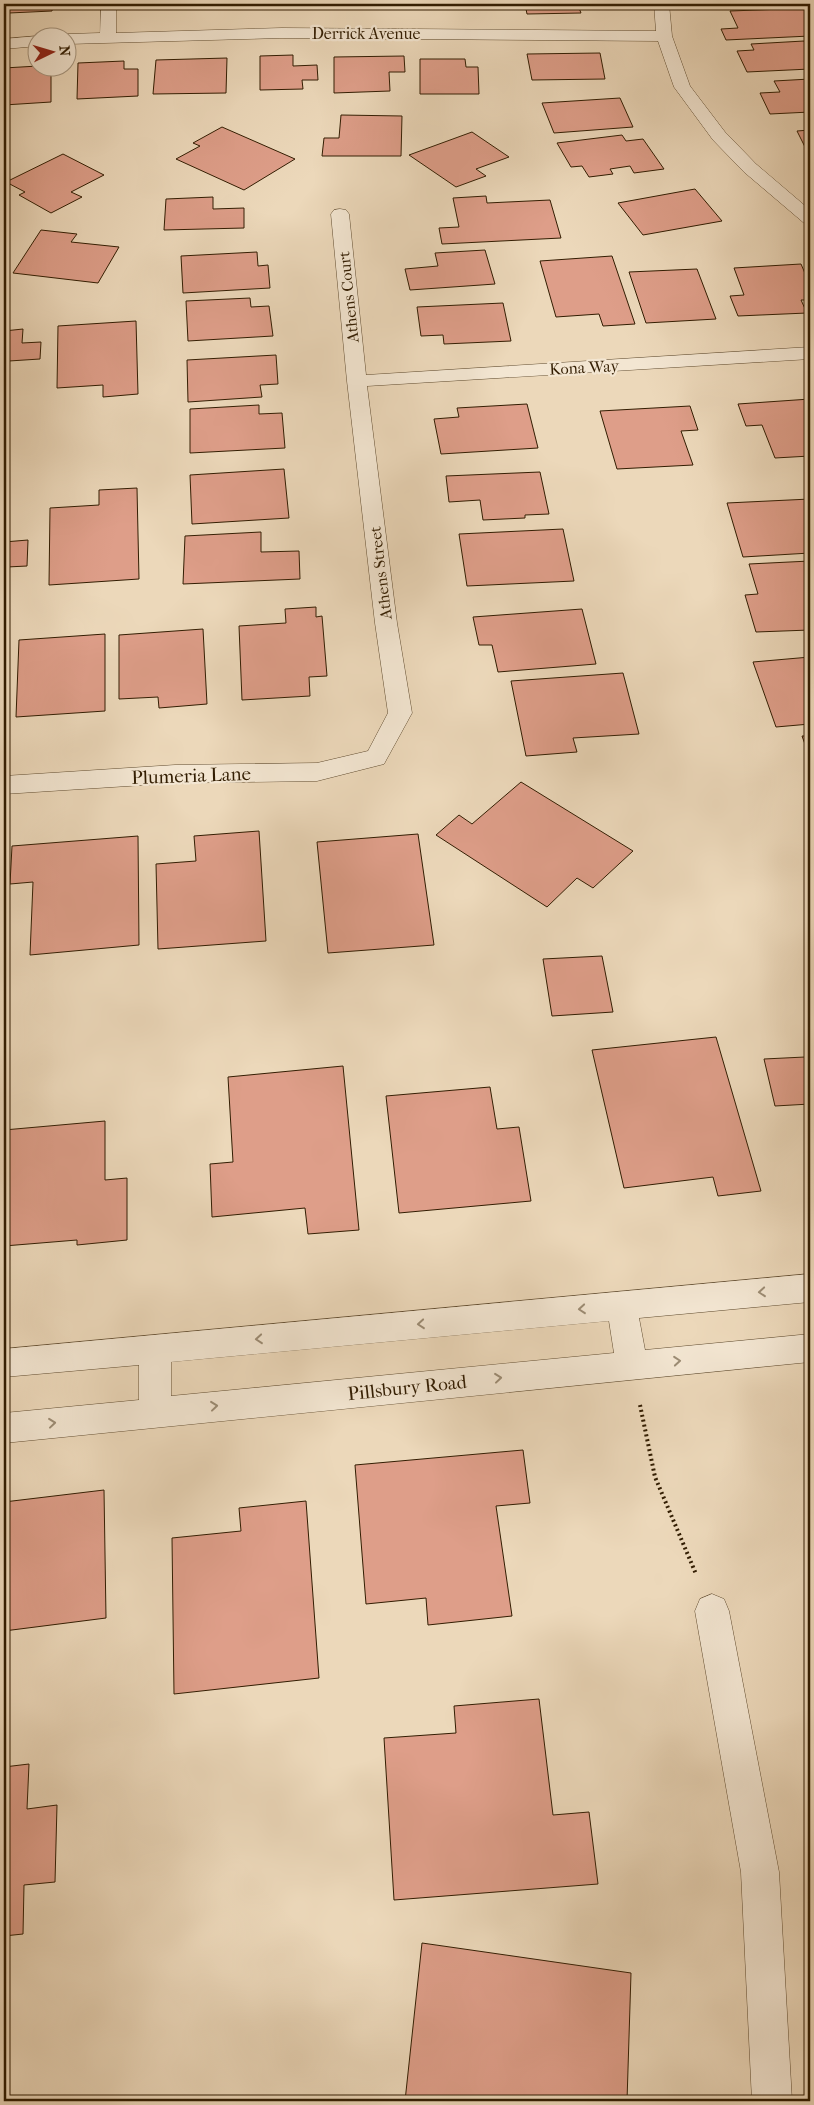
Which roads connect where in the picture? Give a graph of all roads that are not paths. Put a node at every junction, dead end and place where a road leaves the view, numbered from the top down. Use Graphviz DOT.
graph roads {
  1 [pos="108,4"];
  2 [pos="662,4"];
  3 [pos="664,36"];
  4 [pos="108,37"];
  5 [pos="78,39"];
  6 [pos="28,43"];
  7 [pos="4,44"];
  8 [pos="340,214"];
  9 [pos="810,220"];
  10 [pos="810,354"];
  11 [pos="357,381"];
  12 [pos="376,758"];
  13 [pos="4,785"];
  14 [pos="810,1288"];
  15 [pos="622,1305"];
  16 [pos="810,1348"];
  17 [pos="154,1349"];
  18 [pos="4,1363"];
  19 [pos="632,1365"];
  20 [pos="155,1412"];
  21 [pos="4,1428"];
  22 [pos="712,1611"];
  23 [pos="772,2101"];
  1 -- 4 [label="street"];
  2 -- 3 [label="street"];
  3 -- 4 [label="street, Derrick Avenue"];
  3 -- 9 [label="street"];
  4 -- 5 [label="street, Derrick Avenue"];
  6 -- 7 [label="street"];
  8 -- 11 [label="street, Athens Court"];
  10 -- 11 [label="street, Kona Way"];
  11 -- 12 [label="street, Athens Street"];
  12 -- 13 [label="street, Plumeria Lane"];
  14 -- 15 [label="street, one-way"];
  15 -- 17 [label="street, one-way"];
  15 -- 19 [label="street"];
  19 -- 16 [label="street, Pillsbury Road, one-way"];
  17 -- 18 [label="street"];
  17 -- 20 [label="street"];
  20 -- 19 [label="street, Pillsbury Road, one-way"];
  21 -- 20 [label="street, Pillsbury Road, one-way"];
  22 -- 23 [label="street"];
}
